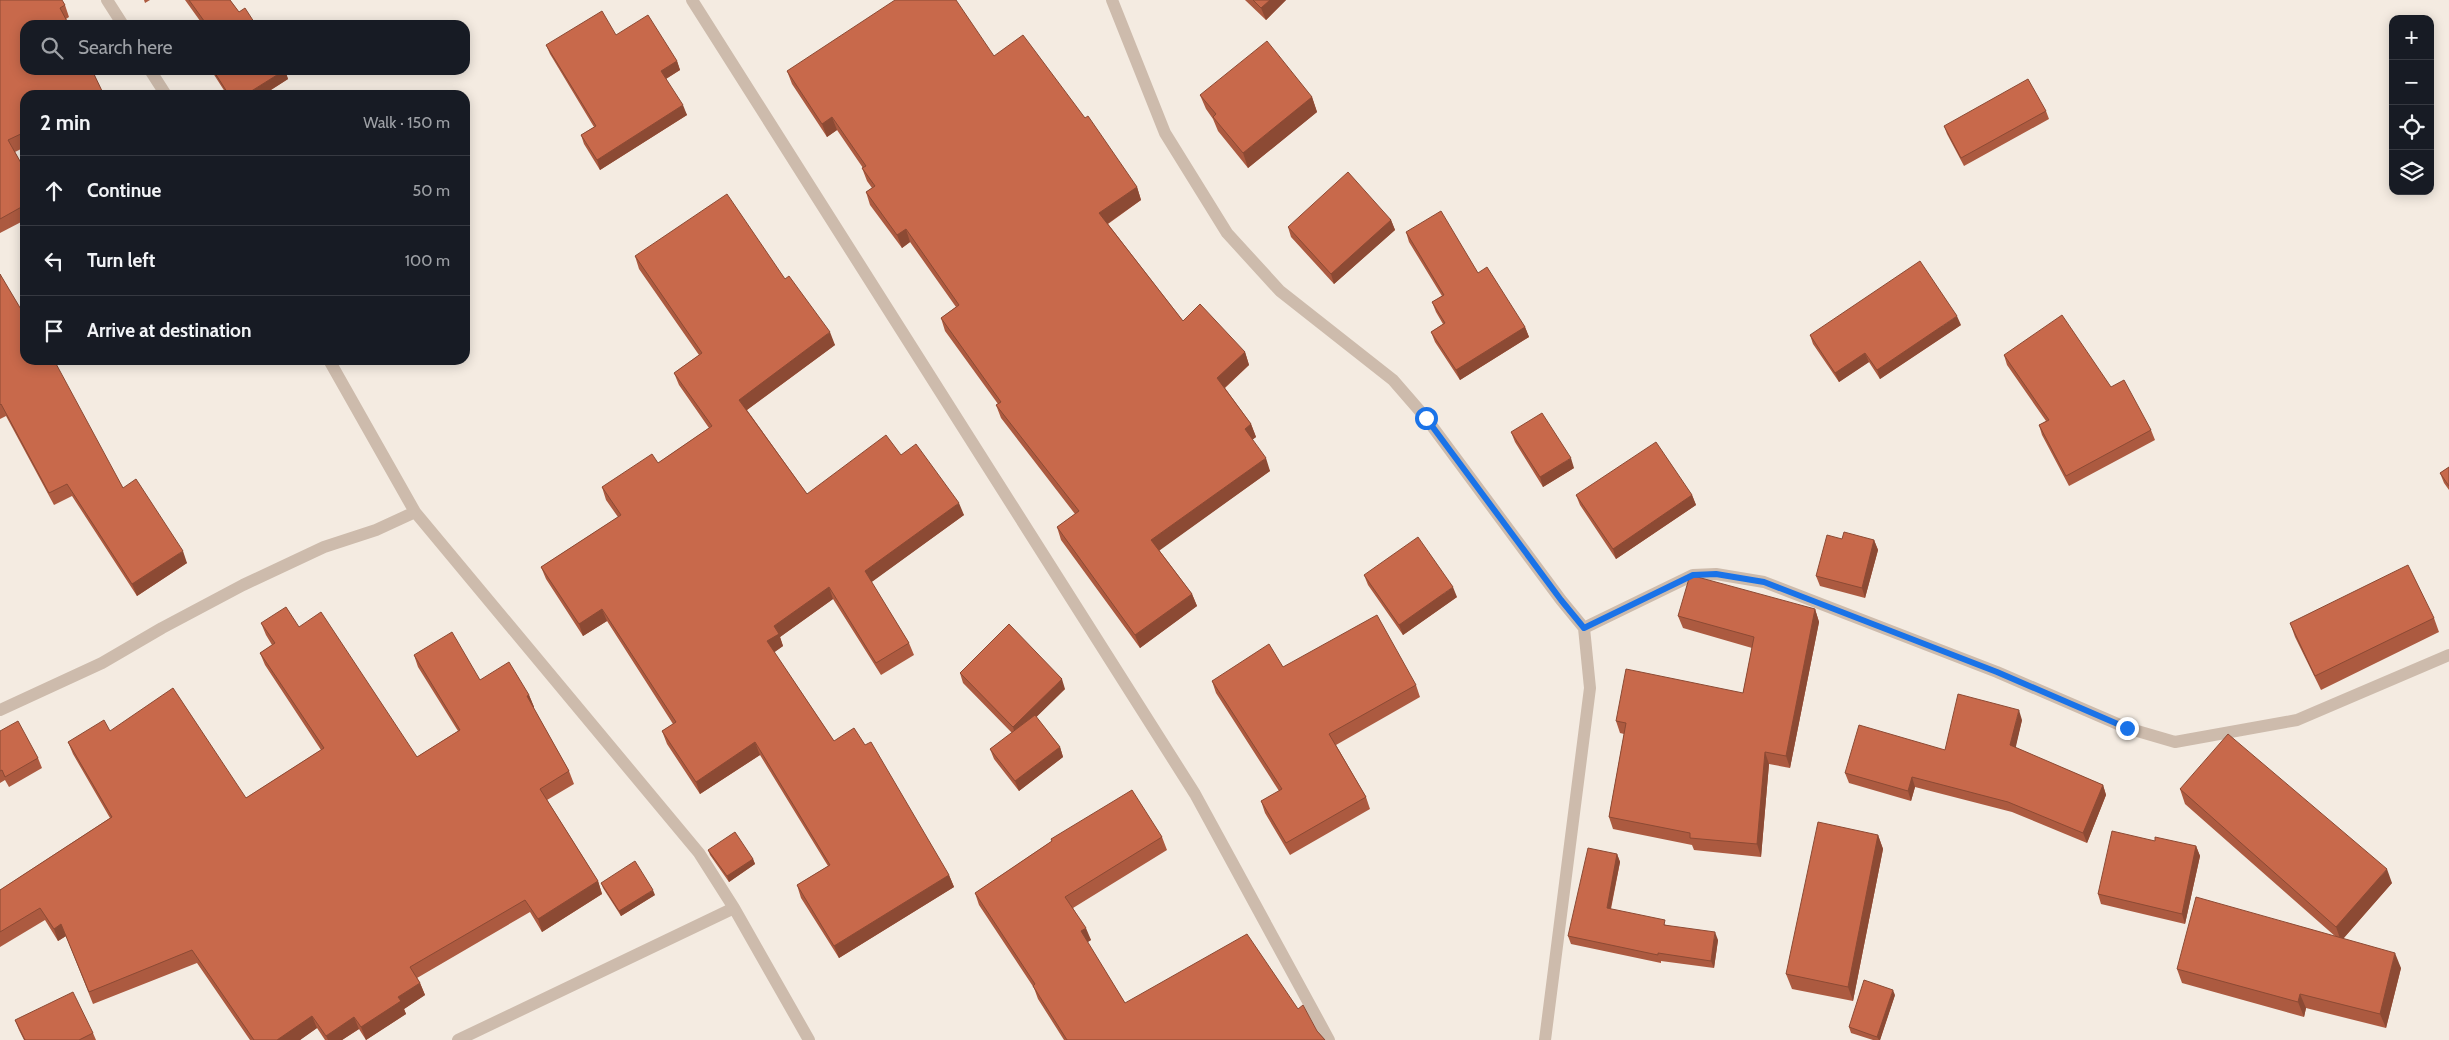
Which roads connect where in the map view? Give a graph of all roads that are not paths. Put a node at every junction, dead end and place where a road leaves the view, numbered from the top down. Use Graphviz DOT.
graph roads {
  1 [pos="107,0"];
  2 [pos="692,0"];
  3 [pos="1112,0"];
  4 [pos="120,20"];
  5 [pos="153,75"];
  6 [pos="163,90"];
  7 [pos="332,365"];
  8 [pos="415,512"];
  9 [pos="1584,628"];
  10 [pos="2449,655"];
  11 [pos="0,710"];
  12 [pos="734,908"];
  13 [pos="458,1040"];
  14 [pos="809,1040"];
  15 [pos="1329,1040"];
  16 [pos="1545,1040"];
  1 -- 4 [label="street"];
  2 -- 15 [label="street"];
  3 -- 9 [label="street"];
  5 -- 6 [label="street"];
  7 -- 8 [label="street"];
  8 -- 11 [label="street"];
  8 -- 12 [label="street"];
  9 -- 10 [label="street"];
  9 -- 16 [label="street"];
  12 -- 13 [label="street"];
  12 -- 14 [label="street"];
}
